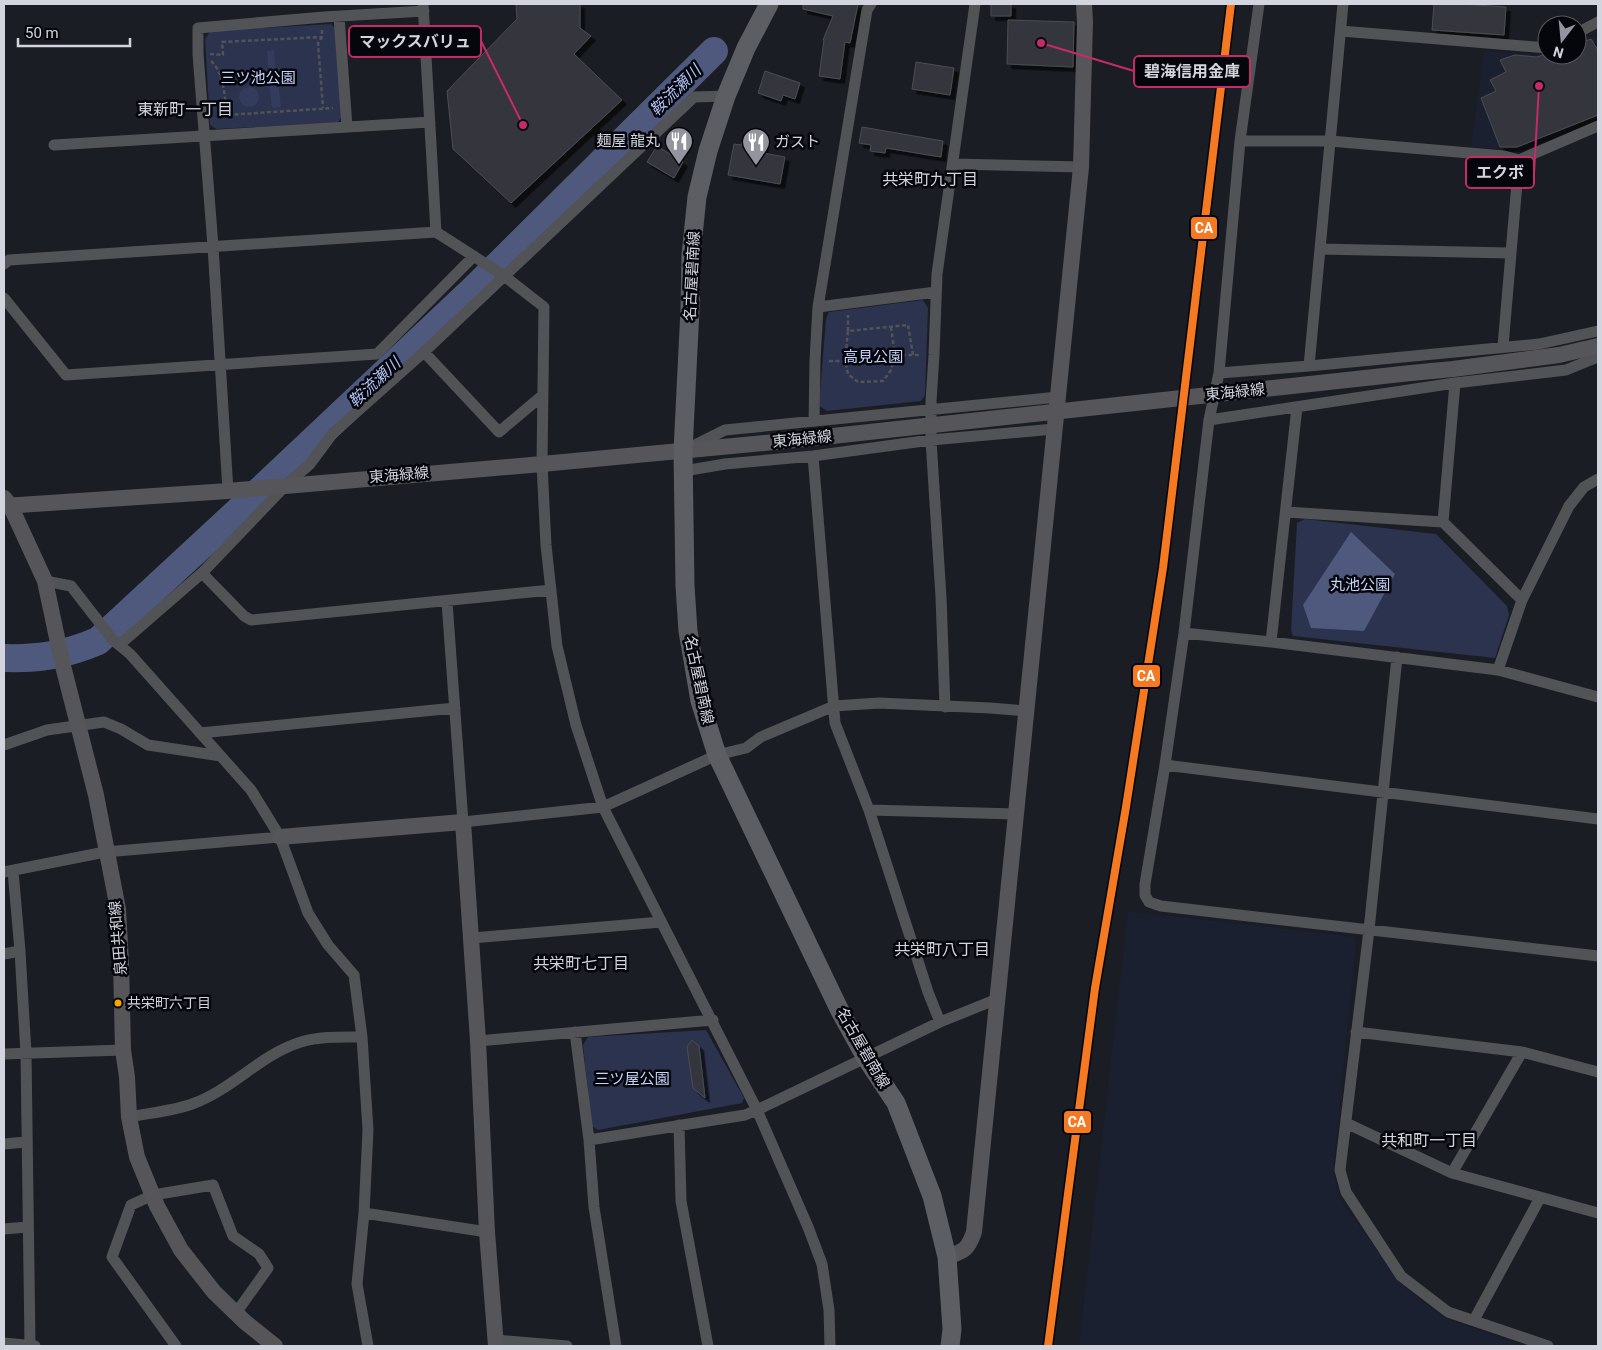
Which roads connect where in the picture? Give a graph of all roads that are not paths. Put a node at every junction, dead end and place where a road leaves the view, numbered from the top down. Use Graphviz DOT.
graph roads {
  1 [pos="769,4"];
  2 [pos="871,4"];
  3 [pos="975,4"];
  4 [pos="1084,4"];
  5 [pos="1259,4"];
  6 [pos="1343,4"];
  7 [pos="424,7"];
  8 [pos="339,17"];
  9 [pos="1341,31"];
  10 [pos="1537,47"];
  11 [pos="726,96"];
  12 [pos="430,122"];
  13 [pos="1598,126"];
  14 [pos="347,127"];
  15 [pos="205,136"];
  16 [pos="1240,141"];
  17 [pos="1330,141"];
  18 [pos="54,145"];
  19 [pos="1519,160"];
  20 [pos="954,164"];
  21 [pos="1081,167"];
  22 [pos="436,232"];
  23 [pos="213,246"];
  24 [pos="1320,250"];
  25 [pos="1510,253"];
  26 [pos="477,258"];
  27 [pos="4,264"];
  28 [pos="502,274"];
  29 [pos="936,292"];
  30 [pos="4,298"];
  31 [pos="818,307"];
  32 [pos="1598,331"];
  33 [pos="1503,346"];
  34 [pos="1598,346"];
  35 [pos="424,352"];
  36 [pos="1598,356"];
  37 [pos="221,365"];
  38 [pos="1309,366"];
  39 [pos="1219,373"];
  40 [pos="1455,383"];
  41 [pos="543,395"];
  42 [pos="1058,397"];
  43 [pos="1297,407"];
  44 [pos="931,409"];
  45 [pos="1209,420"];
  46 [pos="814,421"];
  47 [pos="1054,429"];
  48 [pos="931,440"];
  49 [pos="683,451"];
  50 [pos="813,456"];
  51 [pos="542,464"];
  52 [pos="684,471"];
  53 [pos="1598,480"];
  54 [pos="281,485"];
  55 [pos="234,490"];
  56 [pos="6,503"];
  57 [pos="1286,512"];
  58 [pos="1443,522"];
  59 [pos="202,573"];
  60 [pos="45,582"];
  61 [pos="551,590"];
  62 [pos="1522,600"];
  63 [pos="447,602"];
  64 [pos="1184,633"];
  65 [pos="1271,642"];
  66 [pos="116,643"];
  67 [pos="1397,657"];
  68 [pos="1498,670"];
  69 [pos="1598,697"];
  70 [pos="834,706"];
  71 [pos="945,707"];
  72 [pos="455,708"];
  73 [pos="1026,711"];
  74 [pos="79,725"];
  75 [pos="200,733"];
  76 [pos="4,745"];
  77 [pos="718,755"];
  78 [pos="221,756"];
  79 [pos="1165,765"];
  80 [pos="1383,791"];
  81 [pos="603,807"];
  82 [pos="869,810"];
  83 [pos="1016,814"];
  84 [pos="1598,819"];
  85 [pos="463,822"];
  86 [pos="280,837"];
  87 [pos="105,852"];
  88 [pos="8,871"];
  89 [pos="661,922"];
  90 [pos="1369,930"];
  91 [pos="472,938"];
  92 [pos="20,951"];
  93 [pos="4,954"];
  94 [pos="1598,956"];
  95 [pos="997,999"];
  96 [pos="713,1020"];
  97 [pos="940,1022"];
  98 [pos="575,1032"];
  99 [pos="1356,1032"];
  100 [pos="362,1037"];
  101 [pos="478,1041"];
  102 [pos="123,1050"];
  103 [pos="26,1052"];
  104 [pos="1522,1052"];
  105 [pos="4,1054"];
  106 [pos="866,1058"];
  107 [pos="1598,1072"];
  108 [pos="757,1110"];
  109 [pos="129,1117"];
  110 [pos="1346,1122"];
  111 [pos="679,1125"];
  112 [pos="589,1140"];
  113 [pos="26,1142"];
  114 [pos="4,1144"];
  115 [pos="1452,1173"];
  116 [pos="153,1196"];
  117 [pos="1540,1198"];
  118 [pos="364,1213"];
  119 [pos="1598,1213"];
  120 [pos="27,1227"];
  121 [pos="4,1229"];
  122 [pos="486,1232"];
  123 [pos="947,1257"];
  124 [pos="236,1313"];
  125 [pos="1474,1320"];
  126 [pos="4,1343"];
  127 [pos="496,1343"];
  128 [pos="32,1346"];
  129 [pos="176,1346"];
  130 [pos="274,1346"];
  131 [pos="368,1346"];
  132 [pos="567,1346"];
  133 [pos="616,1346"];
  134 [pos="708,1346"];
  135 [pos="830,1346"];
  136 [pos="950,1346"];
  137 [pos="1548,1346"];
  1 -- 11 [label="main road, 名古屋碧南線"];
  2 -- 31 [label="street"];
  3 -- 20 [label="street"];
  4 -- 21 [label="main road"];
  5 -- 16 [label="street"];
  6 -- 9 [label="street"];
  7 -- 8 [label="street"];
  7 -- 12 [label="street"];
  8 -- 14 [label="street"];
  8 -- 15 [label="street"];
  9 -- 10 [label="street"];
  9 -- 17 [label="street"];
  11 -- 28 [label="street"];
  11 -- 49 [label="main road, 名古屋碧南線"];
  12 -- 14 [label="street"];
  12 -- 22 [label="street"];
  13 -- 19 [label="street"];
  14 -- 15 [label="street"];
  15 -- 18 [label="street"];
  15 -- 23 [label="street"];
  16 -- 17 [label="street"];
  16 -- 39 [label="street"];
  17 -- 19 [label="street"];
  17 -- 24 [label="street"];
  19 -- 25 [label="street"];
  20 -- 21 [label="street"];
  20 -- 29 [label="street"];
  21 -- 42 [label="main road"];
  22 -- 23 [label="street"];
  22 -- 26 [label="street"];
  23 -- 27 [label="street"];
  23 -- 37 [label="street"];
  24 -- 25 [label="street"];
  24 -- 38 [label="street"];
  25 -- 33 [label="street"];
  26 -- 28 [label="street"];
  26 -- 37 [label="street"];
  28 -- 35 [label="street"];
  28 -- 41 [label="street"];
  29 -- 31 [label="street"];
  29 -- 44 [label="street"];
  30 -- 37 [label="street"];
  31 -- 46 [label="street"];
  32 -- 33 [label="street"];
  33 -- 38 [label="street"];
  34 -- 49 [label="main road, 東海緑線, bridge"];
  35 -- 41 [label="street"];
  35 -- 54 [label="street"];
  36 -- 40 [label="street"];
  37 -- 55 [label="street"];
  38 -- 39 [label="street"];
  39 -- 45 [label="street"];
  40 -- 43 [label="street"];
  40 -- 58 [label="street"];
  41 -- 51 [label="street"];
  42 -- 44 [label="street"];
  42 -- 47 [label="main road"];
  43 -- 45 [label="street"];
  43 -- 57 [label="street"];
  44 -- 46 [label="street"];
  44 -- 48 [label="street"];
  45 -- 64 [label="street"];
  46 -- 49 [label="street"];
  47 -- 48 [label="street"];
  47 -- 73 [label="main road"];
  48 -- 50 [label="street"];
  48 -- 71 [label="street"];
  49 -- 51 [label="main road, 東海緑線"];
  49 -- 52 [label="main road, 名古屋碧南線"];
  50 -- 52 [label="street"];
  50 -- 70 [label="street"];
  51 -- 54 [label="main road, 東海緑線"];
  51 -- 61 [label="street"];
  52 -- 77 [label="main road, 名古屋碧南線"];
  53 -- 62 [label="street"];
  54 -- 55 [label="main road, 東海緑線"];
  54 -- 59 [label="street"];
  55 -- 56 [label="main road, 東海緑線"];
  56 -- 60 [label="main road, 泉田共和線"];
  57 -- 58 [label="street"];
  57 -- 65 [label="street"];
  58 -- 62 [label="street"];
  59 -- 63 [label="street"];
  59 -- 66 [label="street"];
  60 -- 66 [label="street"];
  60 -- 74 [label="main road, 泉田共和線"];
  61 -- 63 [label="street"];
  61 -- 81 [label="street"];
  62 -- 68 [label="street"];
  63 -- 72 [label="street"];
  64 -- 65 [label="street"];
  64 -- 79 [label="street"];
  65 -- 67 [label="street"];
  66 -- 75 [label="street"];
  67 -- 68 [label="street"];
  67 -- 80 [label="street"];
  68 -- 69 [label="street"];
  70 -- 71 [label="street"];
  70 -- 77 [label="street"];
  70 -- 82 [label="street"];
  71 -- 73 [label="street"];
  72 -- 75 [label="street"];
  72 -- 85 [label="street"];
  73 -- 83 [label="main road"];
  74 -- 76 [label="street"];
  74 -- 78 [label="street"];
  74 -- 87 [label="main road, 泉田共和線"];
  75 -- 78 [label="street"];
  77 -- 81 [label="street"];
  77 -- 106 [label="main road, 名古屋碧南線"];
  78 -- 86 [label="street"];
  79 -- 80 [label="street"];
  79 -- 90 [label="street"];
  80 -- 84 [label="street"];
  80 -- 90 [label="street"];
  81 -- 85 [label="street"];
  81 -- 89 [label="street"];
  82 -- 83 [label="street"];
  82 -- 97 [label="street"];
  83 -- 95 [label="main road"];
  85 -- 86 [label="main road"];
  85 -- 91 [label="main road"];
  86 -- 87 [label="street"];
  86 -- 100 [label="street"];
  87 -- 88 [label="street"];
  87 -- 102 [label="main road, 泉田共和線"];
  88 -- 92 [label="street"];
  89 -- 91 [label="street"];
  89 -- 96 [label="street"];
  90 -- 94 [label="street"];
  90 -- 99 [label="street"];
  91 -- 101 [label="main road"];
  92 -- 93 [label="street"];
  92 -- 103 [label="street"];
  95 -- 97 [label="street"];
  95 -- 123 [label="main road"];
  96 -- 98 [label="street"];
  96 -- 108 [label="street"];
  97 -- 106 [label="street"];
  98 -- 101 [label="street"];
  98 -- 112 [label="street"];
  99 -- 104 [label="street"];
  99 -- 110 [label="street"];
  100 -- 109 [label="street"];
  100 -- 118 [label="street"];
  101 -- 122 [label="main road"];
  102 -- 103 [label="street"];
  102 -- 109 [label="main road, 泉田共和線"];
  103 -- 105 [label="street"];
  103 -- 113 [label="street"];
  104 -- 107 [label="street"];
  104 -- 115 [label="street"];
  106 -- 108 [label="street"];
  106 -- 123 [label="main road, 名古屋碧南線"];
  108 -- 111 [label="street"];
  108 -- 135 [label="street"];
  109 -- 116 [label="main road, 泉田共和線"];
  110 -- 115 [label="street"];
  110 -- 125 [label="street"];
  111 -- 112 [label="street"];
  111 -- 134 [label="street"];
  112 -- 133 [label="street"];
  113 -- 114 [label="street"];
  113 -- 120 [label="street"];
  115 -- 117 [label="street"];
  116 -- 124 [label="main road, 泉田共和線"];
  116 -- 124 [label="street"];
  116 -- 129 [label="street"];
  117 -- 119 [label="street"];
  117 -- 125 [label="street"];
  118 -- 122 [label="street"];
  118 -- 131 [label="street"];
  120 -- 121 [label="street"];
  120 -- 128 [label="street"];
  122 -- 127 [label="main road"];
  123 -- 136 [label="main road, 名古屋碧南線"];
  124 -- 130 [label="main road, 泉田共和線"];
  125 -- 137 [label="street"];
  126 -- 128 [label="street"];
  127 -- 132 [label="street"];
}
